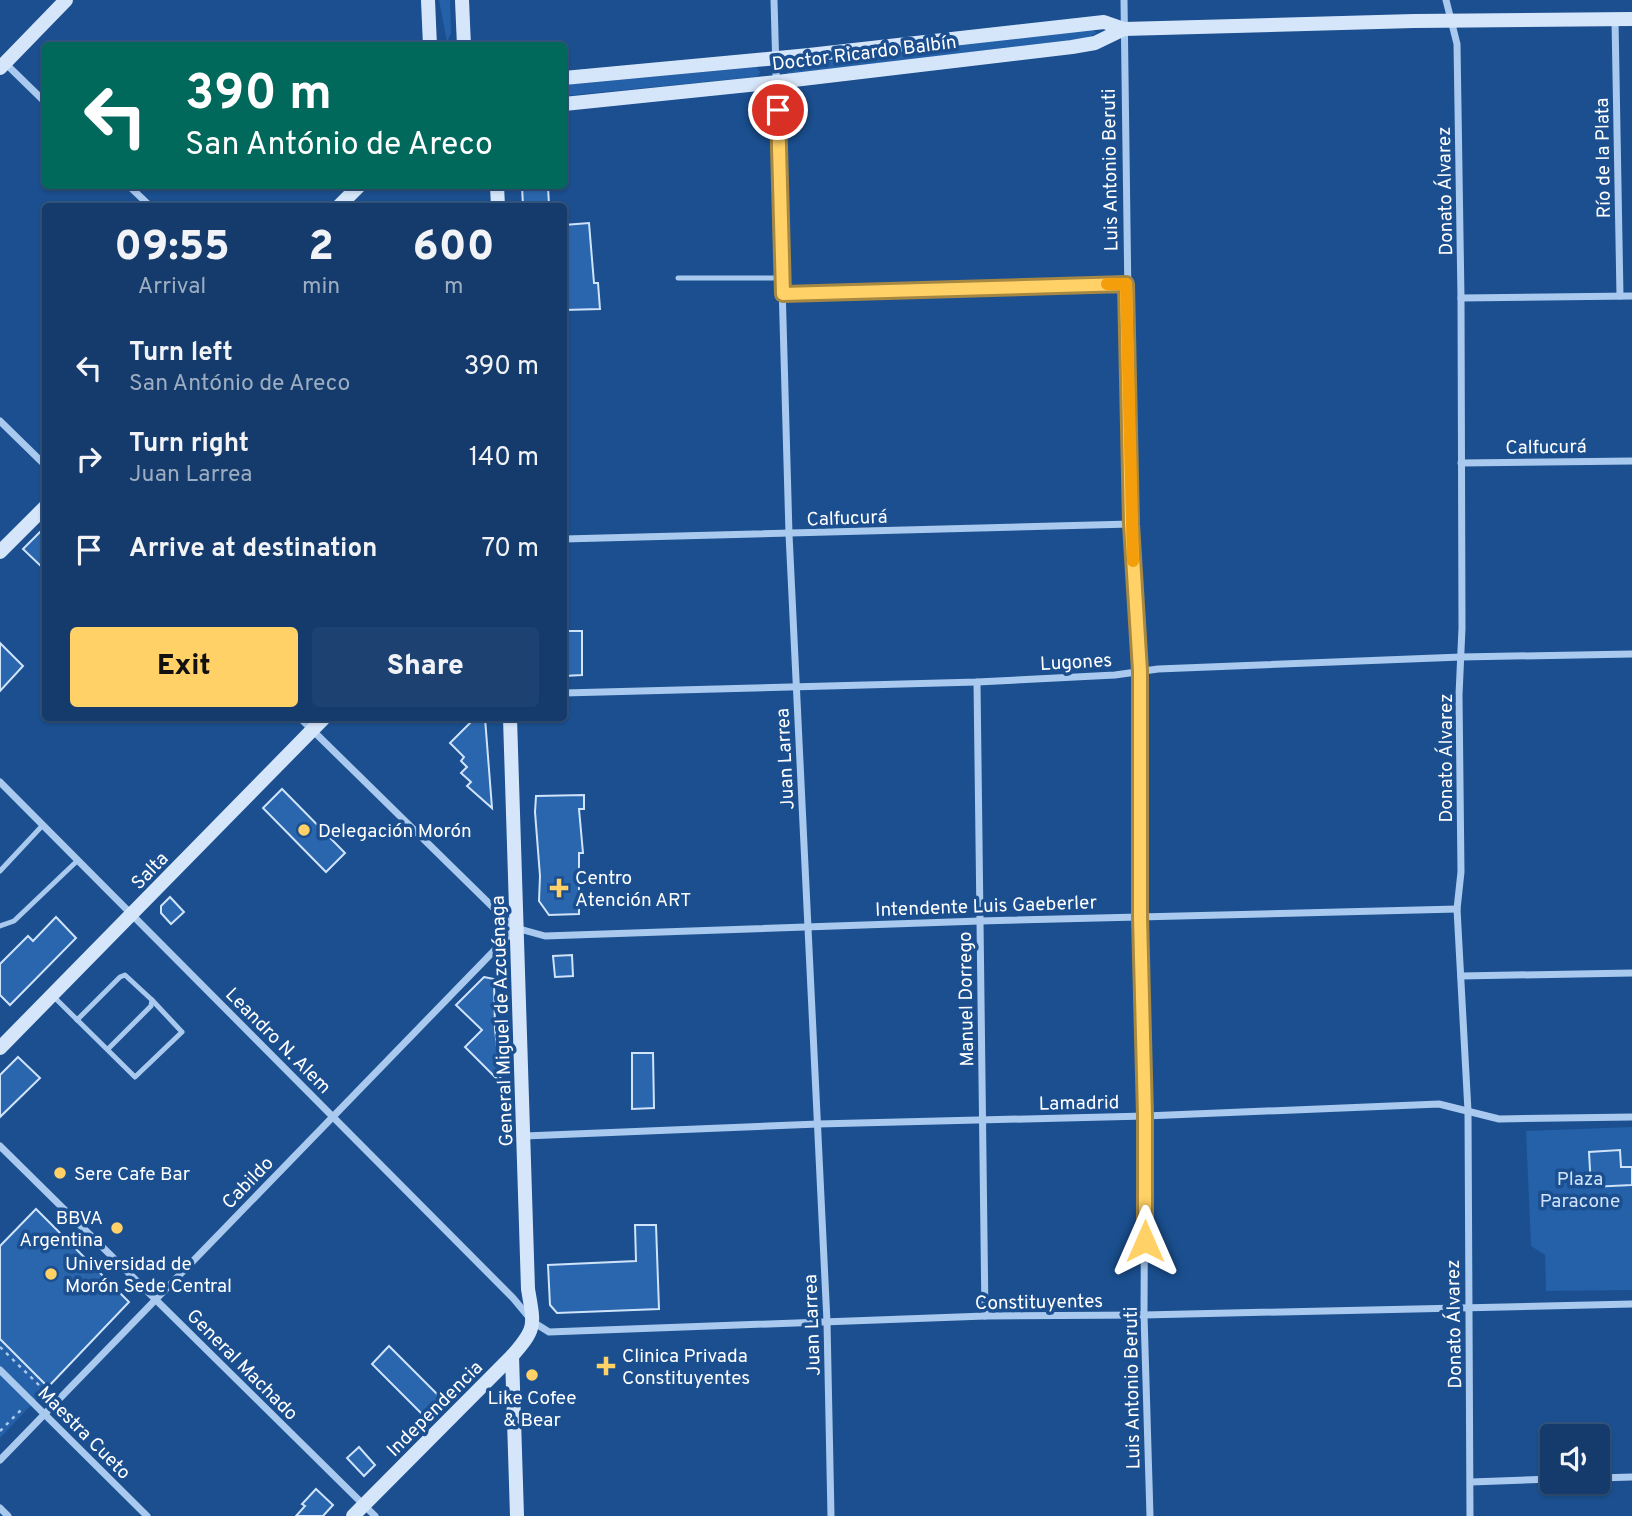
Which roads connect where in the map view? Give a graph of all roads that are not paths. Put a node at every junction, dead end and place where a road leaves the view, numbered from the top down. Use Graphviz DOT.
graph roads {
  1 [pos="66,0"];
  2 [pos="462,0"];
  3 [pos="774,0"];
  4 [pos="1124,0"];
  5 [pos="1446,0"];
  6 [pos="428,4"];
  7 [pos="1632,19"];
  8 [pos="1451,20"];
  9 [pos="1615,20"];
  10 [pos="1124,29"];
  11 [pos="430,42"];
  12 [pos="436,42"];
  13 [pos="464,42"];
  14 [pos="776,58"];
  15 [pos="2,63"];
  16 [pos="567,78"];
  17 [pos="777,82"];
  18 [pos="42,99"];
  19 [pos="567,104"];
  20 [pos="132,189"];
  21 [pos="356,189"];
  22 [pos="147,203"];
  23 [pos="342,203"];
  24 [pos="678,278"];
  25 [pos="783,278"];
  26 [pos="1126,284"];
  27 [pos="783,294"];
  28 [pos="1620,296"];
  29 [pos="1632,296"];
  30 [pos="1461,298"];
  31 [pos="0,421"];
  32 [pos="1632,461"];
  33 [pos="42,462"];
  34 [pos="1461,463"];
  35 [pos="42,510"];
  36 [pos="1131,524"];
  37 [pos="789,534"];
  38 [pos="567,539"];
  39 [pos="0,552"];
  40 [pos="1632,654"];
  41 [pos="1461,657"];
  42 [pos="1140,671"];
  43 [pos="977,682"];
  44 [pos="796,685"];
  45 [pos="567,693"];
  46 [pos="303,721"];
  47 [pos="321,721"];
  48 [pos="510,721"];
  49 [pos="312,729"];
  50 [pos="0,782"];
  51 [pos="42,826"];
  52 [pos="77,861"];
  53 [pos="0,871"];
  54 [pos="1457,909"];
  55 [pos="131,915"];
  56 [pos="1140,917"];
  57 [pos="980,921"];
  58 [pos="0,926"];
  59 [pos="809,926"];
  60 [pos="516,928"];
  61 [pos="1632,973"];
  62 [pos="1461,976"];
  63 [pos="52,995"];
  64 [pos="152,1000"];
  65 [pos="78,1020"];
  66 [pos="0,1048"];
  67 [pos="108,1049"];
  68 [pos="1468,1111"];
  69 [pos="333,1116"];
  70 [pos="1145,1116"];
  71 [pos="1632,1117"];
  72 [pos="983,1120"];
  73 [pos="818,1124"];
  74 [pos="525,1136"];
  75 [pos="0,1146"];
  76 [pos="155,1299"];
  77 [pos="1632,1304"];
  78 [pos="1468,1307"];
  79 [pos="1144,1315"];
  80 [pos="985,1317"];
  81 [pos="533,1322"];
  82 [pos="827,1322"];
  83 [pos="512,1356"];
  84 [pos="0,1370"];
  85 [pos="45,1414"];
  86 [pos="0,1460"];
  87 [pos="1632,1477"];
  88 [pos="1610,1478"];
  89 [pos="1540,1479"];
  90 [pos="1471,1482"];
  91 [pos="0,1508"];
  92 [pos="359,1511"];
  93 [pos="8,1516"];
  94 [pos="147,1516"];
  95 [pos="375,1516"];
  96 [pos="517,1516"];
  97 [pos="831,1516"];
  98 [pos="1150,1516"];
  99 [pos="1470,1516"];
  1 -- 15 [label="main road"];
  2 -- 13 [label="main road"];
  3 -- 14 [label="street, Juan Larrea"];
  4 -- 10 [label="street, Luis Antonio Beruti"];
  5 -- 8 [label="street, Donato Álvarez"];
  6 -- 11 [label="main road"];
  6 -- 12 [label="main road"];
  7 -- 9 [label="main road, Doctor Ricardo Balbín"];
  8 -- 9 [label="main road, Doctor Ricardo Balbín"];
  8 -- 10 [label="main road, Doctor Ricardo Balbín"];
  8 -- 30 [label="street, Donato Álvarez"];
  9 -- 28 [label="street, Río de la Plata"];
  10 -- 14 [label="main road, Doctor Ricardo Balbín"];
  10 -- 17 [label="main road, Doctor Ricardo Balbín"];
  10 -- 26 [label="street, Luis Antonio Beruti"];
  14 -- 16 [label="main road, Doctor Ricardo Balbín"];
  14 -- 17 [label="street, Juan Larrea"];
  15 -- 18 [label="street"];
  17 -- 19 [label="main road, Doctor Ricardo Balbín"];
  17 -- 25 [label="street, Juan Larrea"];
  20 -- 22 [label="street"];
  21 -- 23 [label="main road"];
  24 -- 25 [label="lane"];
  25 -- 27 [label="street, Juan Larrea"];
  26 -- 27 [label="street"];
  26 -- 36 [label="street, Luis Antonio Beruti"];
  27 -- 37 [label="street, Juan Larrea"];
  28 -- 29 [label="street"];
  28 -- 30 [label="street"];
  30 -- 34 [label="street, Donato Álvarez"];
  31 -- 33 [label="street"];
  32 -- 34 [label="street, Calfucurá"];
  34 -- 41 [label="street, Donato Álvarez"];
  35 -- 39 [label="main road"];
  36 -- 37 [label="street, Calfucurá"];
  36 -- 42 [label="street, Luis Antonio Beruti"];
  37 -- 38 [label="street, Calfucurá"];
  37 -- 44 [label="street, Juan Larrea"];
  40 -- 41 [label="street, Lugones"];
  41 -- 42 [label="street, Lugones"];
  41 -- 54 [label="street, Donato Álvarez"];
  42 -- 43 [label="street, Lugones"];
  42 -- 56 [label="street, Luis Antonio Beruti"];
  43 -- 44 [label="street, Lugones"];
  43 -- 57 [label="street, Manuel Dorrego"];
  44 -- 45 [label="street, Lugones"];
  44 -- 59 [label="street, Juan Larrea"];
  46 -- 49 [label="street"];
  47 -- 49 [label="main road, Salta"];
  48 -- 60 [label="main road, General Miguel de Azcuénaga"];
  49 -- 55 [label="main road, Salta"];
  49 -- 60 [label="street"];
  50 -- 51 [label="street, Leandro N. Alem"];
  51 -- 52 [label="street, Leandro N. Alem"];
  51 -- 53 [label="lane"];
  52 -- 55 [label="street, Leandro N. Alem"];
  52 -- 58 [label="lane"];
  54 -- 56 [label="street, Intendente Luis Gaeberler"];
  54 -- 62 [label="street, Donato Álvarez"];
  55 -- 63 [label="main road, Salta"];
  55 -- 69 [label="street, Leandro N. Alem"];
  56 -- 57 [label="street, Intendente Luis Gaeberler"];
  56 -- 70 [label="street, Luis Antonio Beruti"];
  57 -- 59 [label="street, Intendente Luis Gaeberler"];
  57 -- 72 [label="street, Manuel Dorrego"];
  59 -- 60 [label="street, Intendente Luis Gaeberler"];
  59 -- 73 [label="street, Juan Larrea"];
  60 -- 69 [label="street, Cabildo"];
  60 -- 74 [label="main road, General Miguel de Azcuénaga"];
  61 -- 62 [label="street"];
  62 -- 68 [label="street, Donato Álvarez"];
  63 -- 65 [label="lane"];
  63 -- 66 [label="main road, Salta"];
  64 -- 65 [label="lane"];
  64 -- 67 [label="lane"];
  64 -- 67 [label="lane"];
  65 -- 67 [label="lane"];
  68 -- 70 [label="street, Lamadrid"];
  68 -- 71 [label="street, Lamadrid"];
  68 -- 78 [label="street, Donato Álvarez"];
  69 -- 76 [label="street, Cabildo"];
  69 -- 81 [label="street, Leandro N. Alem"];
  70 -- 72 [label="street, Lamadrid"];
  70 -- 79 [label="street, Luis Antonio Beruti"];
  72 -- 73 [label="street, Lamadrid"];
  72 -- 80 [label="street, Manuel Dorrego"];
  73 -- 74 [label="street, Lamadrid"];
  73 -- 82 [label="street, Juan Larrea"];
  74 -- 81 [label="main road, General Miguel de Azcuénaga"];
  75 -- 76 [label="street, General Machado"];
  76 -- 85 [label="street, Cabildo"];
  76 -- 92 [label="street, General Machado"];
  77 -- 78 [label="street, Constituyentes"];
  78 -- 79 [label="street, Constituyentes"];
  78 -- 90 [label="street, Donato Álvarez"];
  79 -- 80 [label="street, Constituyentes"];
  79 -- 98 [label="street, Luis Antonio Beruti"];
  80 -- 82 [label="street, Constituyentes"];
  81 -- 82 [label="street, Constituyentes"];
  81 -- 83 [label="main road, Independencia"];
  82 -- 97 [label="street, Juan Larrea"];
  83 -- 92 [label="main road, Independencia"];
  83 -- 96 [label="main road"];
  84 -- 85 [label="street, Maestra Cueto"];
  85 -- 86 [label="street, Cabildo"];
  85 -- 94 [label="street, Maestra Cueto"];
  87 -- 88 [label="street"];
  89 -- 90 [label="street"];
  90 -- 99 [label="street, Donato Álvarez"];
  91 -- 93 [label="street"];
  92 -- 95 [label="street, General Machado"];
}
